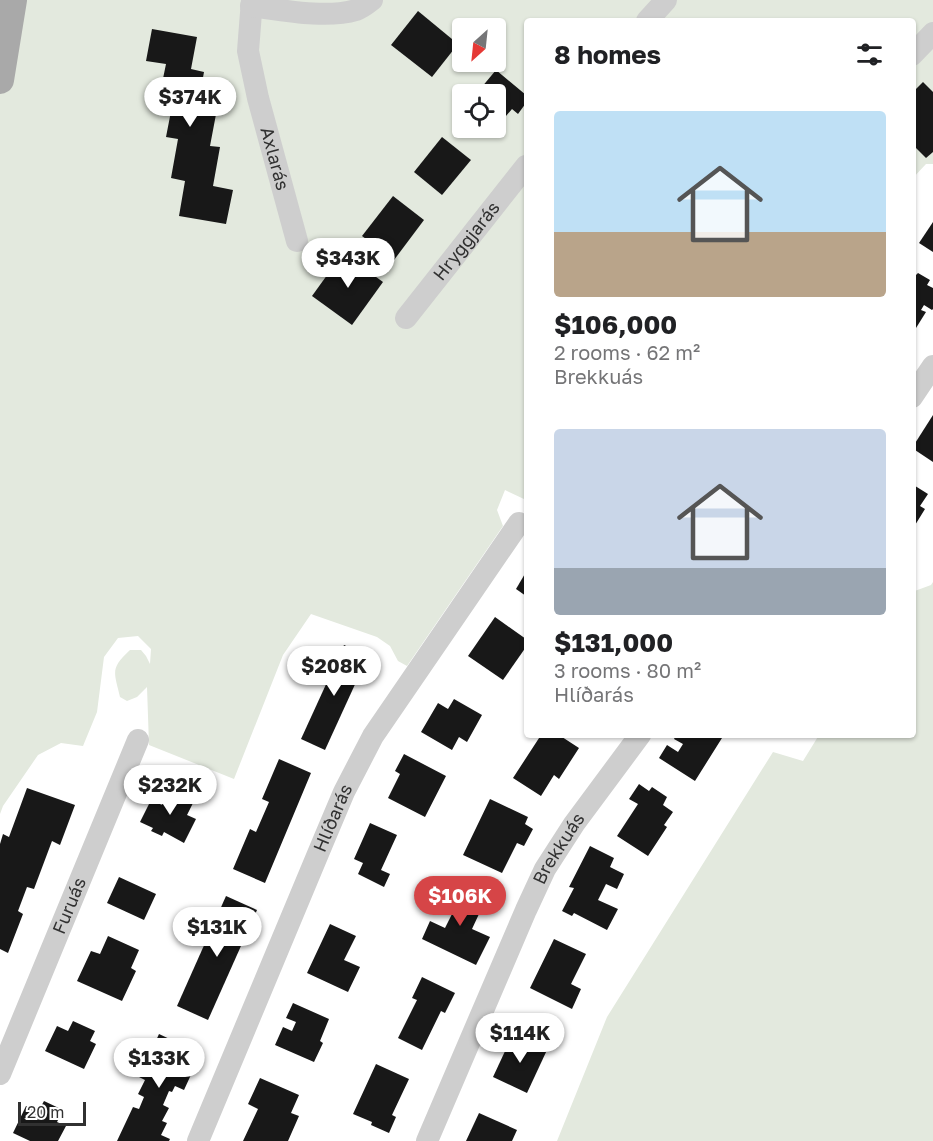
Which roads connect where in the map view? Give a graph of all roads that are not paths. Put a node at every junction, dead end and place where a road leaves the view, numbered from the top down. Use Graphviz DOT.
graph roads {
  1 [pos="13,0"];
  2 [pos="372,0"];
  3 [pos="666,0"];
  4 [pos="251,3"];
  5 [pos="650,18"];
  6 [pos="933,33"];
  7 [pos="916,51"];
  8 [pos="0,80"];
  9 [pos="524,169"];
  10 [pos="297,242"];
  11 [pos="406,318"];
  12 [pos="933,366"];
  13 [pos="916,391"];
  14 [pos="519,523"];
  15 [pos="638,738"];
  16 [pos="138,740"];
  17 [pos="0,1074"];
  18 [pos="198,1141"];
  19 [pos="427,1141"];
  1 -- 8 [label="main road"];
  2 -- 4 [label="street, Axlarás"];
  3 -- 5 [label="street"];
  4 -- 10 [label="street, Axlarás"];
  6 -- 7 [label="street"];
  9 -- 11 [label="street, Hryggjarás"];
  12 -- 13 [label="street"];
  14 -- 18 [label="street, Hlíðarás"];
  15 -- 19 [label="street, Brekkuás"];
  16 -- 17 [label="street, Furuás"];
}
